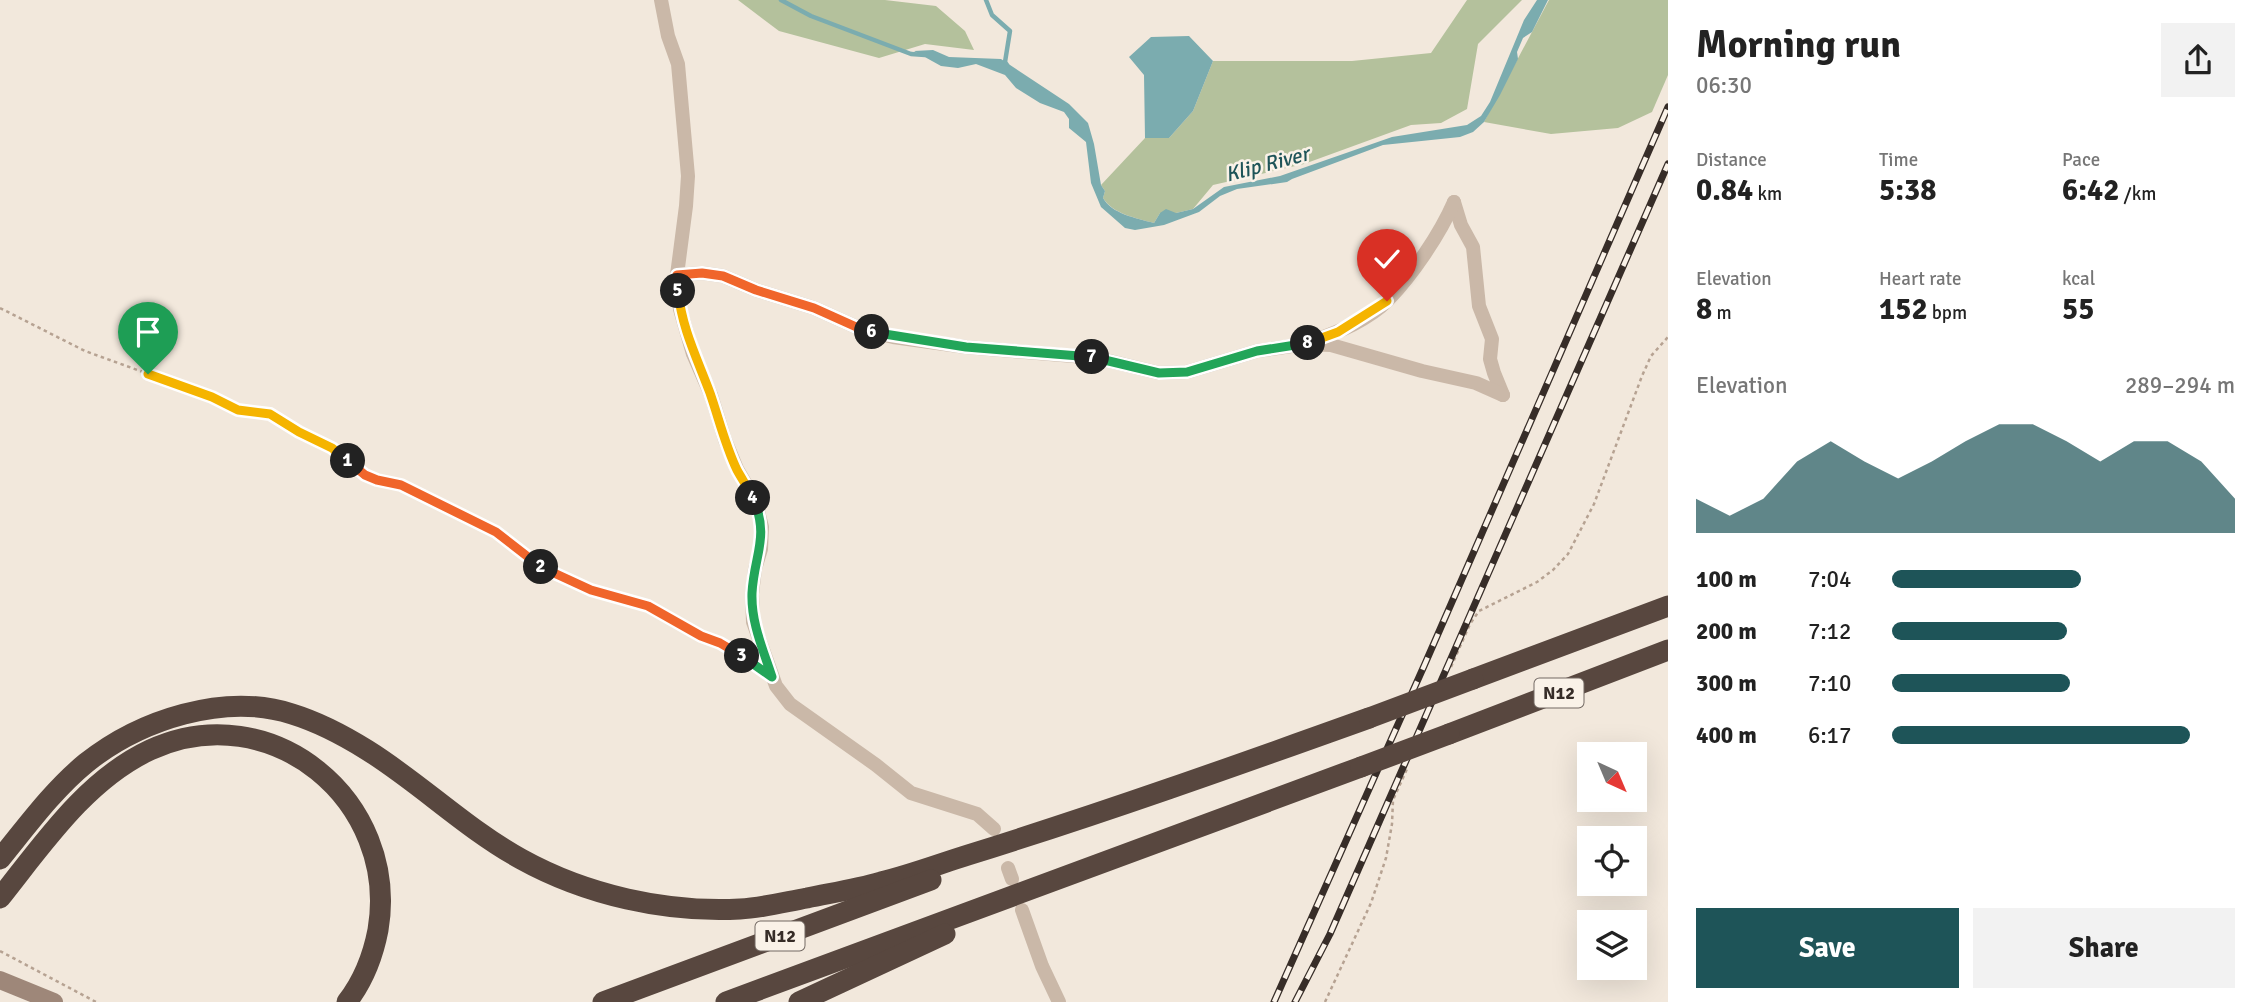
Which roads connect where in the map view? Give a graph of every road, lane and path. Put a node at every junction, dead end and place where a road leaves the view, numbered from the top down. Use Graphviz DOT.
graph roads {
  1 [pos="661,0"];
  2 [pos="677,275"];
  3 [pos="0,307"];
  4 [pos="1305,344"];
  5 [pos="1668,606"];
  6 [pos="1668,650"];
  7 [pos="772,677"];
  8 [pos="1119,807"];
  9 [pos="994,829"];
  10 [pos="1120,857"];
  11 [pos="0,859"];
  12 [pos="0,898"];
  13 [pos="1023,911"];
  14 [pos="0,951"];
  15 [pos="0,980"];
  16 [pos="54,1002"];
  17 [pos="96,1002"];
  18 [pos="347,1002"];
  19 [pos="603,1002"];
  20 [pos="726,1002"];
  21 [pos="799,1002"];
  22 [pos="1059,1002"];
  1 -- 2 [label="street"];
  2 -- 4 [label="street"];
  2 -- 7 [label="street"];
  3 -- 7 [label="path"];
  4 -- 4 [label="street"];
  5 -- 8 [label="highway, N12, bridge"];
  6 -- 10 [label="highway, N12, bridge"];
  7 -- 9 [label="street"];
  8 -- 11 [label="highway"];
  8 -- 19 [label="highway, N12"];
  10 -- 20 [label="highway, N12"];
  10 -- 21 [label="highway"];
  12 -- 18 [label="highway"];
  13 -- 22 [label="street"];
  14 -- 17 [label="path"];
  15 -- 16 [label="main road"];
}
